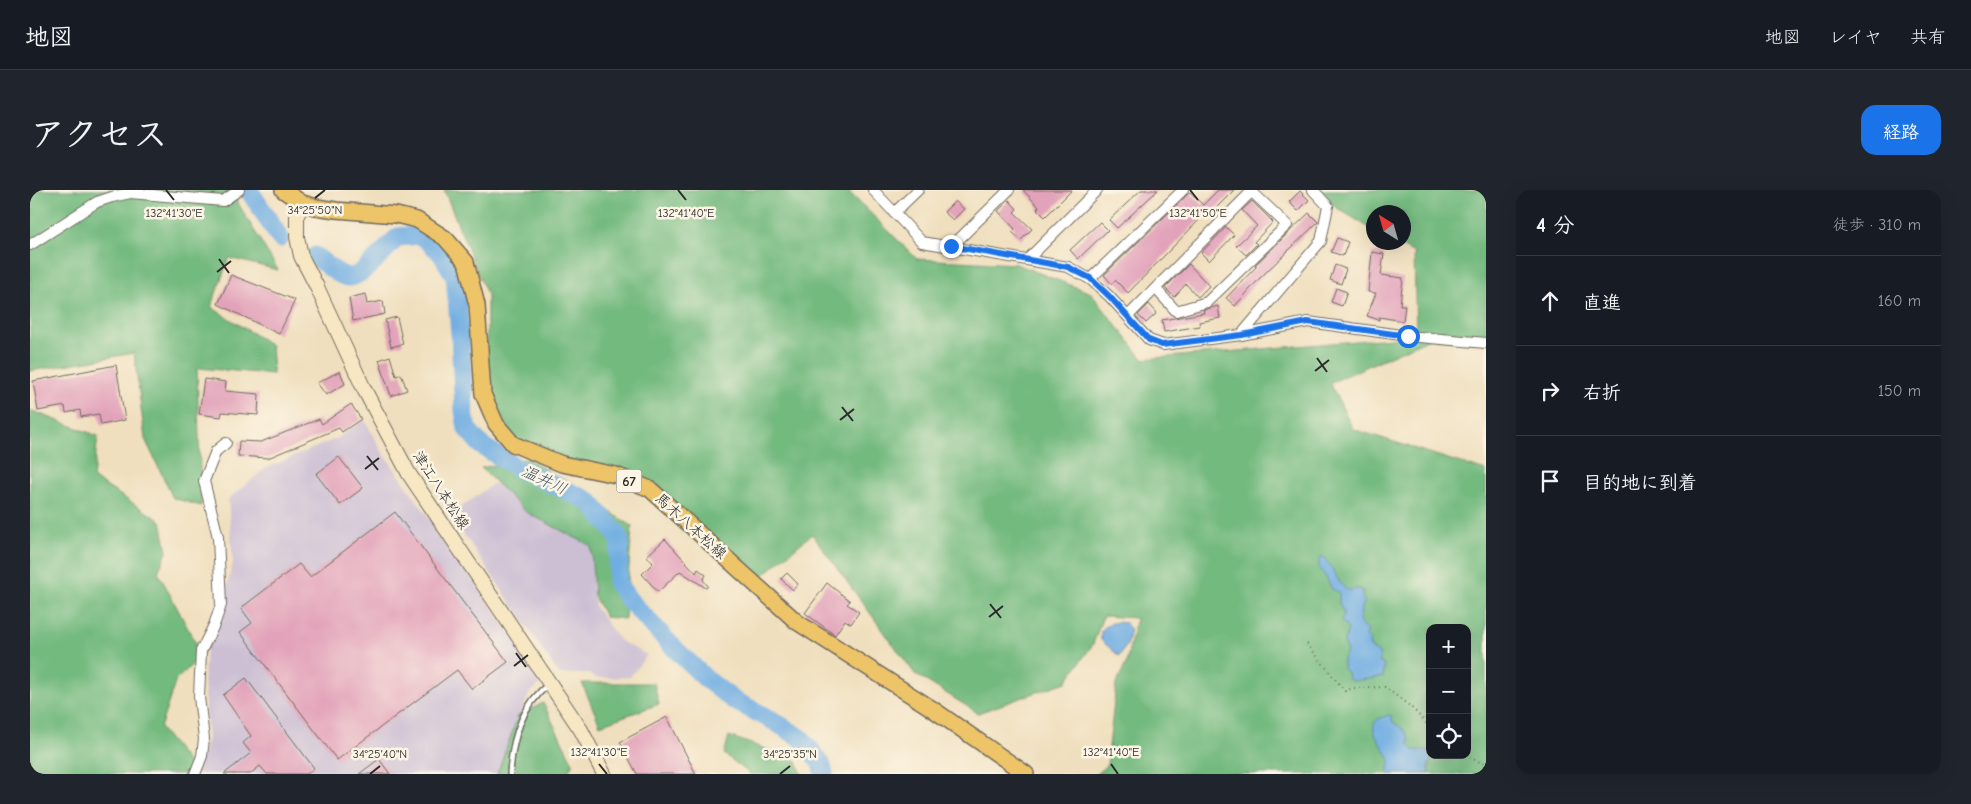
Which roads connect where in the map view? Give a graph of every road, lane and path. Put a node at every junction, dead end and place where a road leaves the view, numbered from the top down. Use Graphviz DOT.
graph roads {
  1 [pos="239,190"];
  2 [pos="283,190"];
  3 [pos="873,190"];
  4 [pos="918,190"];
  5 [pos="1008,190"];
  6 [pos="1098,190"];
  7 [pos="1183,190"];
  8 [pos="1313,190"];
  9 [pos="1251,191"];
  10 [pos="302,203"];
  11 [pos="894,213"];
  12 [pos="30,245"];
  13 [pos="951,246"];
  14 [pos="1028,259"];
  15 [pos="1090,278"];
  16 [pos="1156,289"];
  17 [pos="1128,316"];
  18 [pos="1242,335"];
  19 [pos="1486,343"];
  20 [pos="226,443"];
  21 [pos="1307,644"];
  22 [pos="550,683"];
  23 [pos="1426,723"];
  24 [pos="1471,758"];
  25 [pos="1486,765"];
  26 [pos="195,774"];
  27 [pos="510,774"];
  28 [pos="604,774"];
  29 [pos="1026,774"];
  1 -- 12 [label="street"];
  2 -- 10 [label="main road, 馬木八本松線 / 67"];
  3 -- 11 [label="street"];
  4 -- 11 [label="street"];
  5 -- 13 [label="street"];
  6 -- 14 [label="street"];
  7 -- 15 [label="street"];
  8 -- 18 [label="street"];
  9 -- 16 [label="street"];
  9 -- 16 [label="street"];
  10 -- 22 [label="main road, 津江八本松線"];
  10 -- 29 [label="main road, 馬木八本松線 / 67"];
  11 -- 13 [label="street"];
  13 -- 14 [label="street"];
  14 -- 15 [label="street"];
  15 -- 17 [label="street"];
  16 -- 17 [label="street"];
  17 -- 18 [label="street"];
  18 -- 19 [label="street"];
  20 -- 26 [label="street"];
  21 -- 23 [label="path"];
  22 -- 27 [label="lane"];
  22 -- 28 [label="main road, 津江八本松線"];
  24 -- 25 [label="path"];
}
